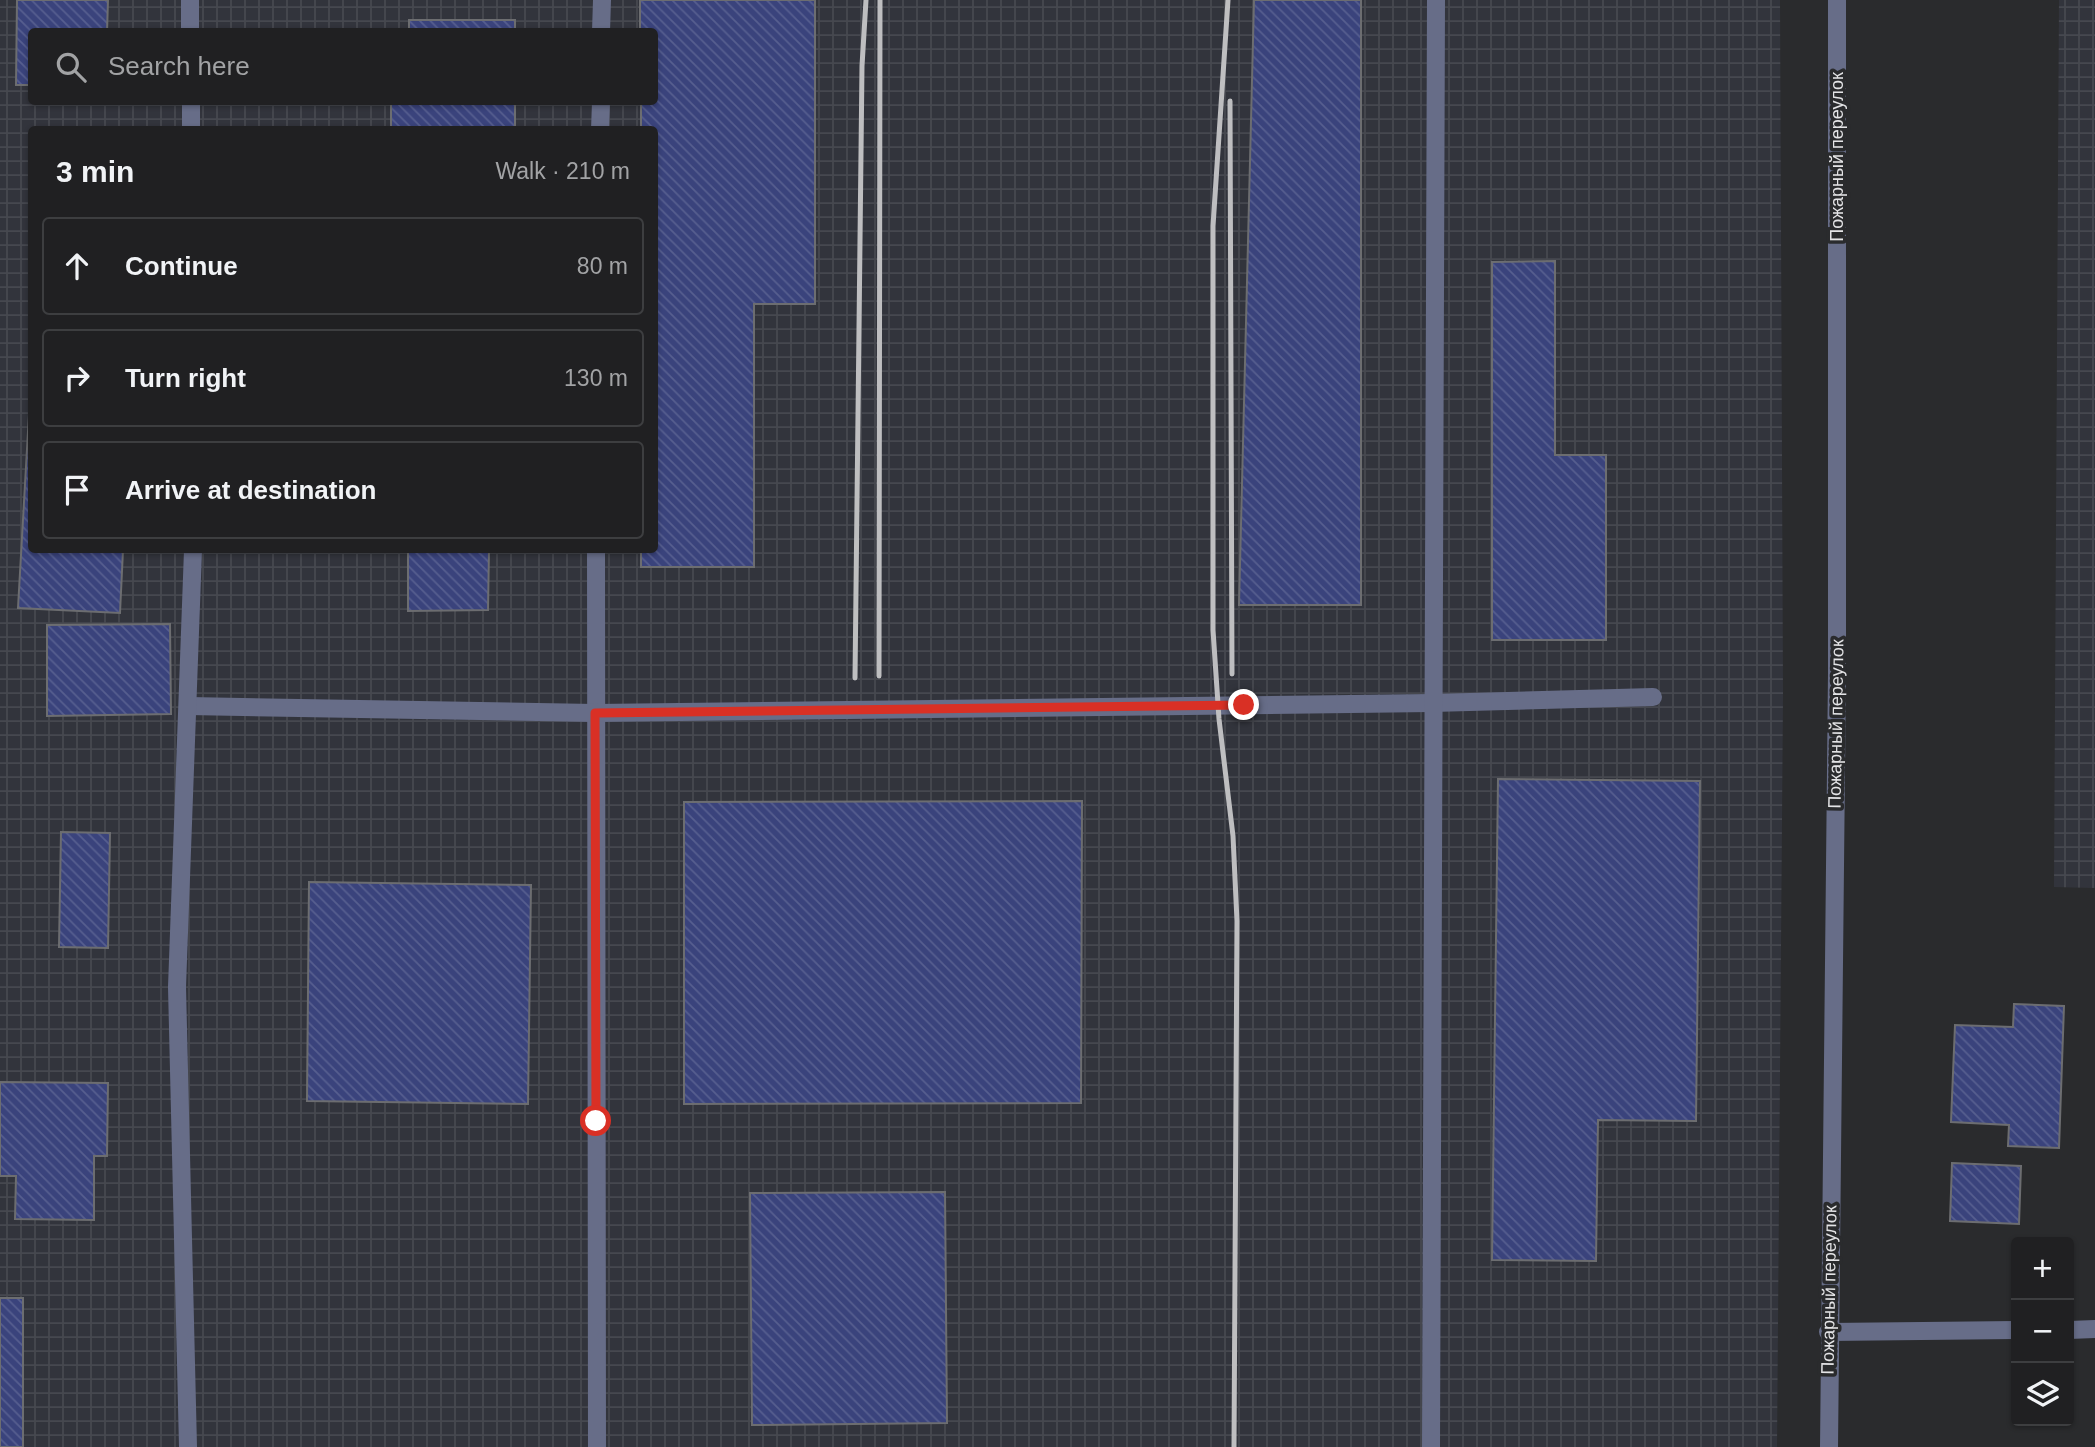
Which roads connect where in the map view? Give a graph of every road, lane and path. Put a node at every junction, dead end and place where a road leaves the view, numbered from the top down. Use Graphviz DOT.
graph roads {
  1 [pos="190,0"];
  2 [pos="602,0"];
  3 [pos="1437,0"];
  4 [pos="1837,0"];
  5 [pos="190,28"];
  6 [pos="601,28"];
  7 [pos="191,105"];
  8 [pos="601,105"];
  9 [pos="191,126"];
  10 [pos="600,126"];
  11 [pos="193,553"];
  12 [pos="596,553"];
  13 [pos="1653,697"];
  14 [pos="1432,703"];
  15 [pos="188,706"];
  16 [pos="595,713"];
  17 [pos="2095,1329"];
  18 [pos="2011,1330"];
  19 [pos="2074,1330"];
  20 [pos="1828,1332"];
  21 [pos="188,1447"];
  22 [pos="597,1447"];
  23 [pos="1431,1447"];
  24 [pos="1829,1447"];
  1 -- 5 [label="street"];
  2 -- 6 [label="street"];
  3 -- 14 [label="street"];
  4 -- 20 [label="street, Пожарный переулок"];
  7 -- 9 [label="street"];
  8 -- 10 [label="street"];
  11 -- 15 [label="street"];
  12 -- 16 [label="street"];
  13 -- 14 [label="street"];
  14 -- 16 [label="street"];
  14 -- 23 [label="street"];
  15 -- 16 [label="street"];
  15 -- 21 [label="street"];
  16 -- 22 [label="street"];
  17 -- 19 [label="street"];
  18 -- 20 [label="street"];
  20 -- 24 [label="street, Пожарный переулок"];
}
